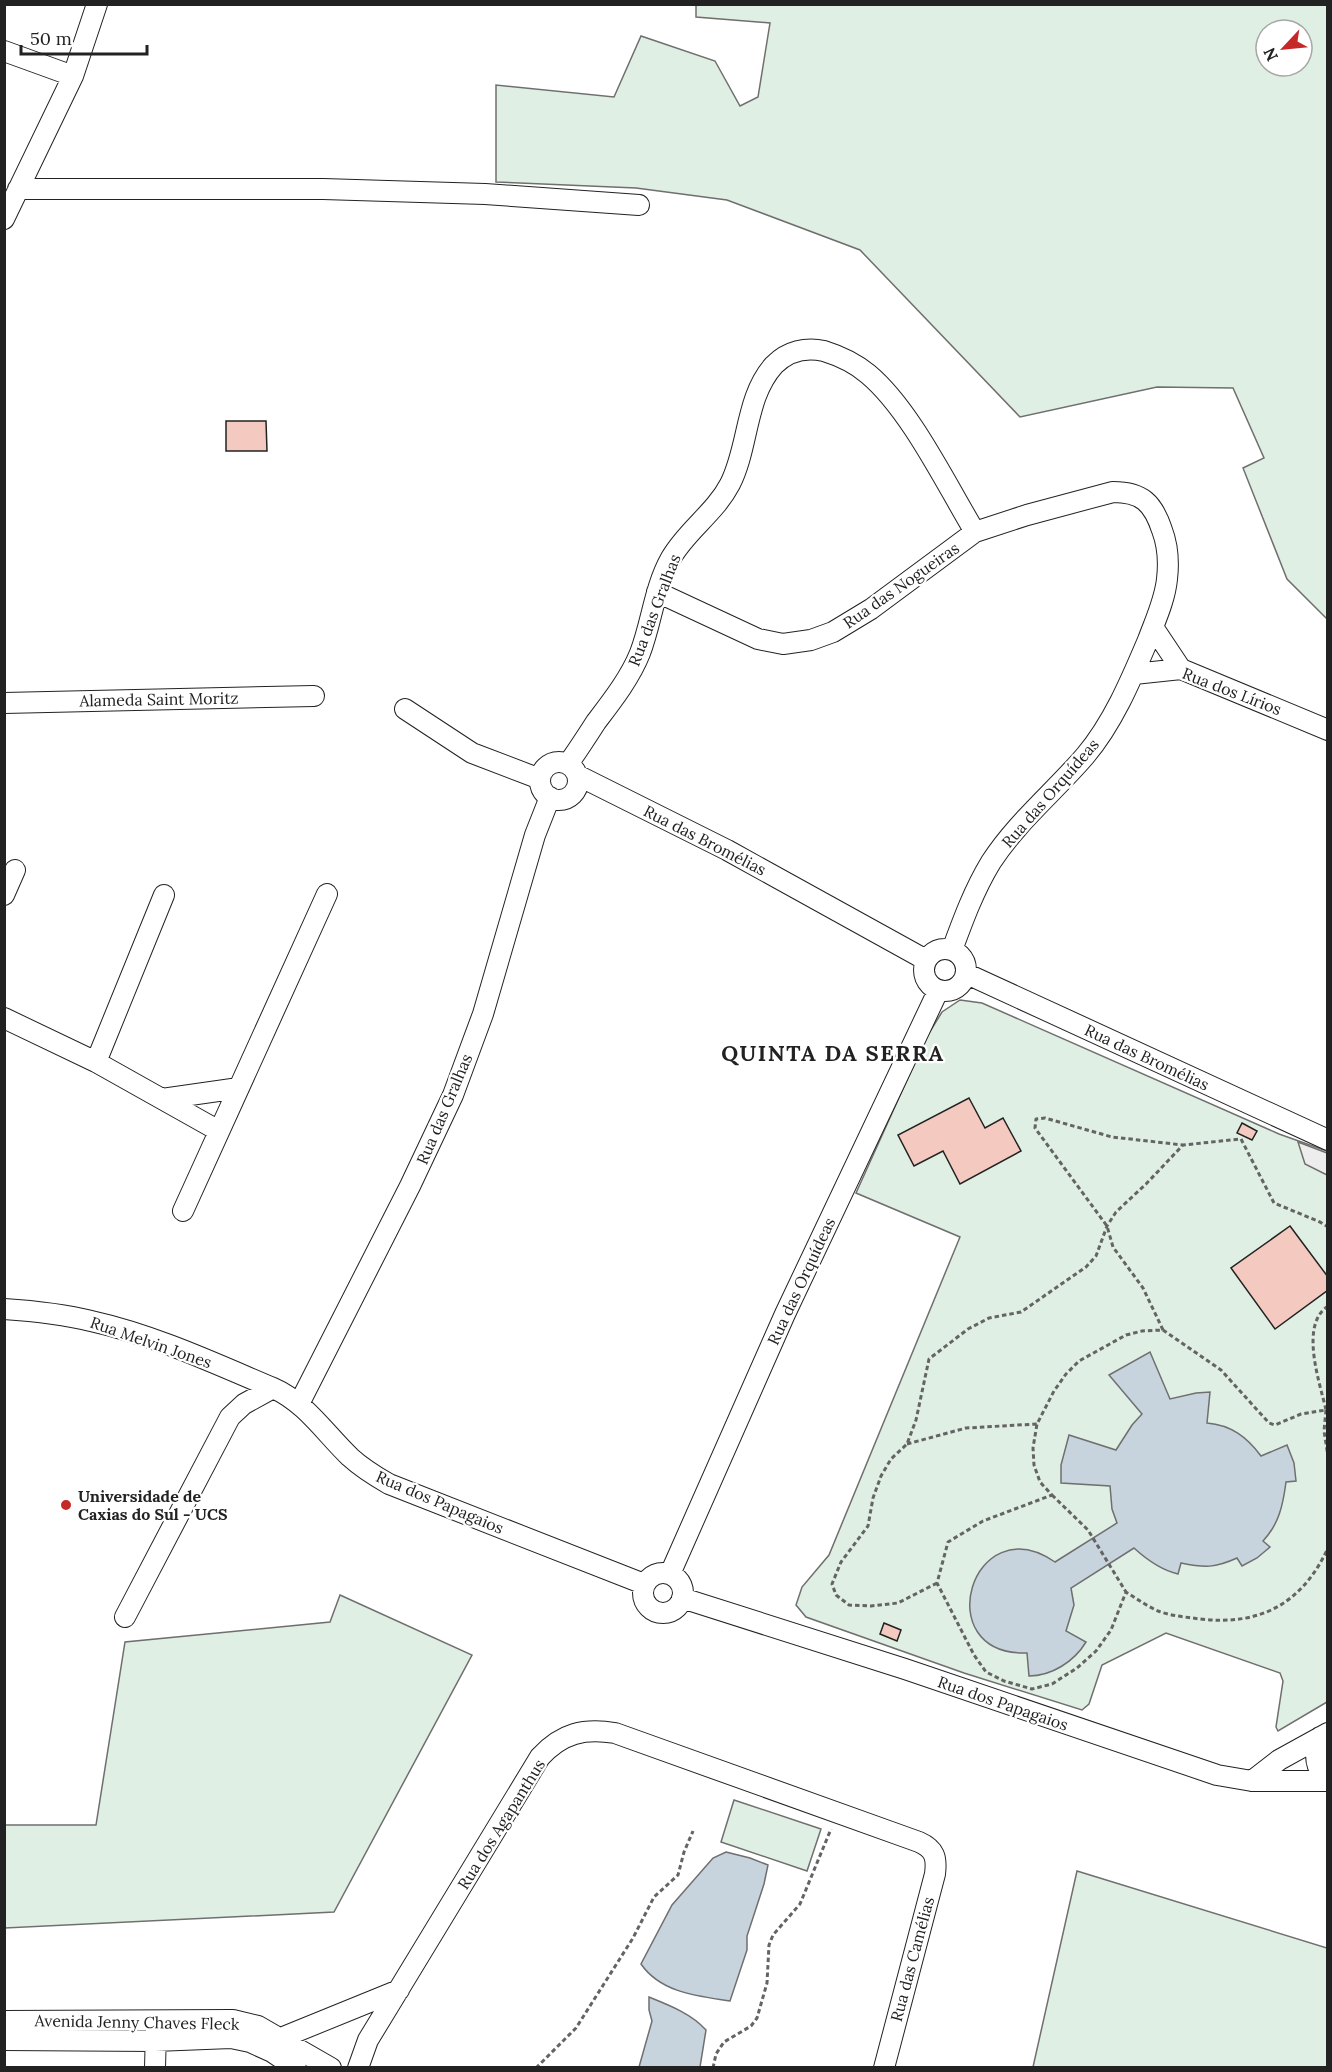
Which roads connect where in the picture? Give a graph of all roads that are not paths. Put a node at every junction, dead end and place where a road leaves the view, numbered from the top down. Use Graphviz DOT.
graph roads {
  1 [pos="97,4"];
  2 [pos="4,51"];
  3 [pos="73,76"];
  4 [pos="18,189"];
  5 [pos="639,206"];
  6 [pos="4,219"];
  7 [pos="975,532"];
  8 [pos="657,592"];
  9 [pos="1153,627"];
  10 [pos="1181,669"];
  11 [pos="1134,674"];
  12 [pos="314,696"];
  13 [pos="4,702"];
  14 [pos="405,709"];
  15 [pos="1328,730"];
  16 [pos="573,770"];
  17 [pos="540,779"];
  18 [pos="550,797"];
  19 [pos="15,870"];
  20 [pos="327,894"];
  21 [pos="4,895"];
  22 [pos="164,895"];
  23 [pos="952,950"];
  24 [pos="926,960"];
  25 [pos="967,974"];
  26 [pos="938,991"];
  27 [pos="4,1018"];
  28 [pos="96,1062"];
  29 [pos="239,1088"];
  30 [pos="162,1099"];
  31 [pos="219,1131"];
  32 [pos="1328,1140"];
  33 [pos="183,1212"];
  34 [pos="4,1309"];
  35 [pos="226,1368"];
  36 [pos="273,1388"];
  37 [pos="299,1404"];
  38 [pos="670,1574"];
  39 [pos="644,1584"];
  40 [pos="682,1598"];
  41 [pos="125,1617"];
  42 [pos="1324,1735"];
  43 [pos="1252,1780"];
  44 [pos="1328,1780"];
  45 [pos="932,1850"];
  46 [pos="399,1990"];
  47 [pos="4,2021"];
  48 [pos="156,2021"];
  49 [pos="4,2040"];
  50 [pos="155,2041"];
  51 [pos="277,2045"];
  52 [pos="155,2067"];
  53 [pos="296,2067"];
  54 [pos="331,2067"];
  55 [pos="358,2067"];
  56 [pos="884,2067"];
  1 -- 3 [label="street"];
  2 -- 3 [label="street"];
  3 -- 4 [label="street"];
  4 -- 5 [label="street"];
  4 -- 6 [label="street"];
  7 -- 8 [label="street, Rua das Nogueiras"];
  7 -- 8 [label="street, Rua das Gralhas"];
  7 -- 9 [label="street, Rua das Orquídeas"];
  8 -- 16 [label="street, Rua das Gralhas"];
  9 -- 10 [label="street"];
  9 -- 11 [label="street, Rua das Orquídeas"];
  10 -- 11 [label="street, Rua dos Lírios"];
  10 -- 15 [label="street, Rua dos Lírios"];
  11 -- 23 [label="street, Rua das Orquídeas"];
  12 -- 13 [label="street, Alameda Saint Moritz"];
  14 -- 17 [label="street"];
  16 -- 17 [label="street"];
  16 -- 18 [label="street"];
  16 -- 24 [label="street, Rua das Bromélias"];
  17 -- 18 [label="street"];
  18 -- 37 [label="street, Rua das Gralhas"];
  19 -- 21 [label="street"];
  20 -- 29 [label="street"];
  22 -- 28 [label="street"];
  23 -- 24 [label="street"];
  23 -- 25 [label="street"];
  24 -- 26 [label="street"];
  25 -- 26 [label="street"];
  25 -- 32 [label="street, Rua das Bromélias"];
  26 -- 38 [label="street, Rua das Orquídeas"];
  27 -- 28 [label="street"];
  28 -- 30 [label="street"];
  29 -- 30 [label="street"];
  29 -- 31 [label="street"];
  30 -- 31 [label="street"];
  31 -- 33 [label="street"];
  34 -- 35 [label="street, Rua Melvin Jones"];
  35 -- 36 [label="street, Rua dos Papagaios"];
  36 -- 37 [label="street, Rua dos Papagaios"];
  36 -- 41 [label="street"];
  37 -- 39 [label="street, Rua dos Papagaios"];
  38 -- 39 [label="street"];
  38 -- 40 [label="street"];
  39 -- 40 [label="street"];
  40 -- 43 [label="street, Rua dos Papagaios"];
  42 -- 43 [label="street"];
  42 -- 44 [label="street"];
  43 -- 44 [label="street, Rua dos Papagaios"];
  45 -- 46 [label="street, Rua dos Agapanthus"];
  45 -- 56 [label="street, Rua das Camélias"];
  46 -- 51 [label="street"];
  46 -- 55 [label="street, Rua dos Agapanthus"];
  47 -- 48 [label="street, Avenida Jenny Chaves Fleck"];
  48 -- 50 [label="street"];
  48 -- 51 [label="street, Avenida Jenny Chaves Fleck"];
  49 -- 50 [label="street, Avenida Jenny Chaves Fleck"];
  50 -- 51 [label="street, Avenida Jenny Chaves Fleck"];
  50 -- 52 [label="street"];
  51 -- 53 [label="street, Avenida Jenny Chaves Fleck"];
  51 -- 54 [label="street, Avenida Jenny Chaves Fleck"];
}
